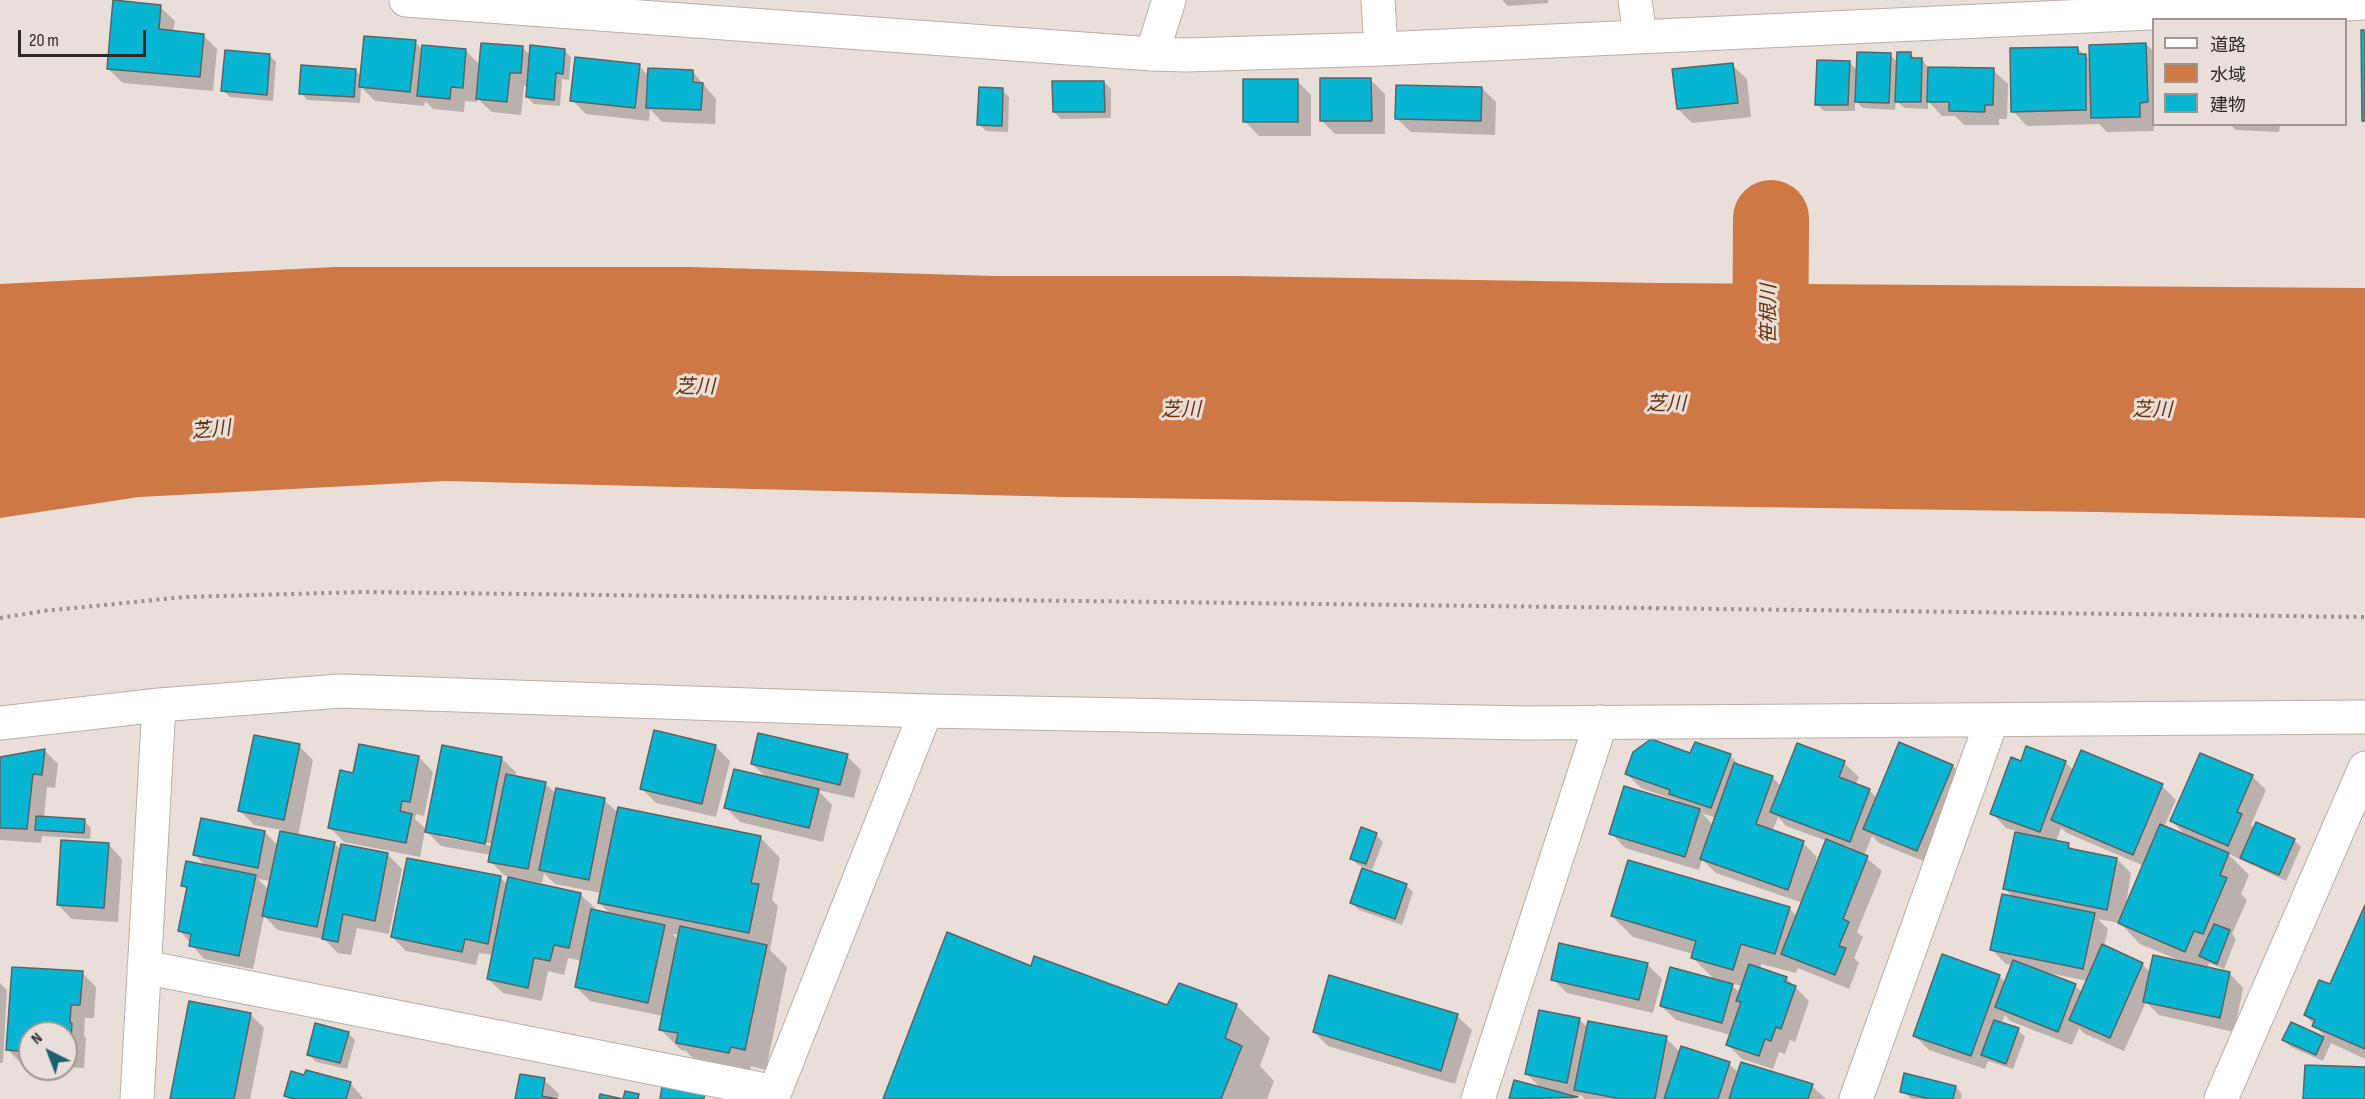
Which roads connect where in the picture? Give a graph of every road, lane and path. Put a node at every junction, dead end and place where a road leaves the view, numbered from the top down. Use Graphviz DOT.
graph roads {
  1 [pos="405,0"];
  2 [pos="1169,0"];
  3 [pos="1378,0"];
  4 [pos="1635,0"];
  5 [pos="2365,3"];
  6 [pos="2086,7"];
  7 [pos="1640,36"];
  8 [pos="1381,49"];
  9 [pos="1152,54"];
  10 [pos="2365,617"];
  11 [pos="0,618"];
  12 [pos="159,705"];
  13 [pos="926,711"];
  14 [pos="2365,717"];
  15 [pos="1992,720"];
  16 [pos="0,723"];
  17 [pos="1601,723"];
  18 [pos="2365,768"];
  19 [pos="144,967"];
  20 [pos="774,1095"];
  21 [pos="136,1099"];
  22 [pos="1478,1099"];
  23 [pos="1856,1099"];
  24 [pos="2221,1099"];
  1 -- 9 [label="street"];
  2 -- 9 [label="street"];
  3 -- 8 [label="street"];
  4 -- 7 [label="street"];
  5 -- 6 [label="street"];
  6 -- 7 [label="street"];
  7 -- 8 [label="street"];
  8 -- 9 [label="street"];
  10 -- 11 [label="path"];
  12 -- 13 [label="street"];
  12 -- 16 [label="street"];
  12 -- 19 [label="street"];
  13 -- 17 [label="street"];
  13 -- 20 [label="street"];
  14 -- 15 [label="street"];
  15 -- 17 [label="street"];
  15 -- 23 [label="street"];
  17 -- 22 [label="street"];
  18 -- 24 [label="street"];
  19 -- 20 [label="street"];
  19 -- 21 [label="street"];
}
